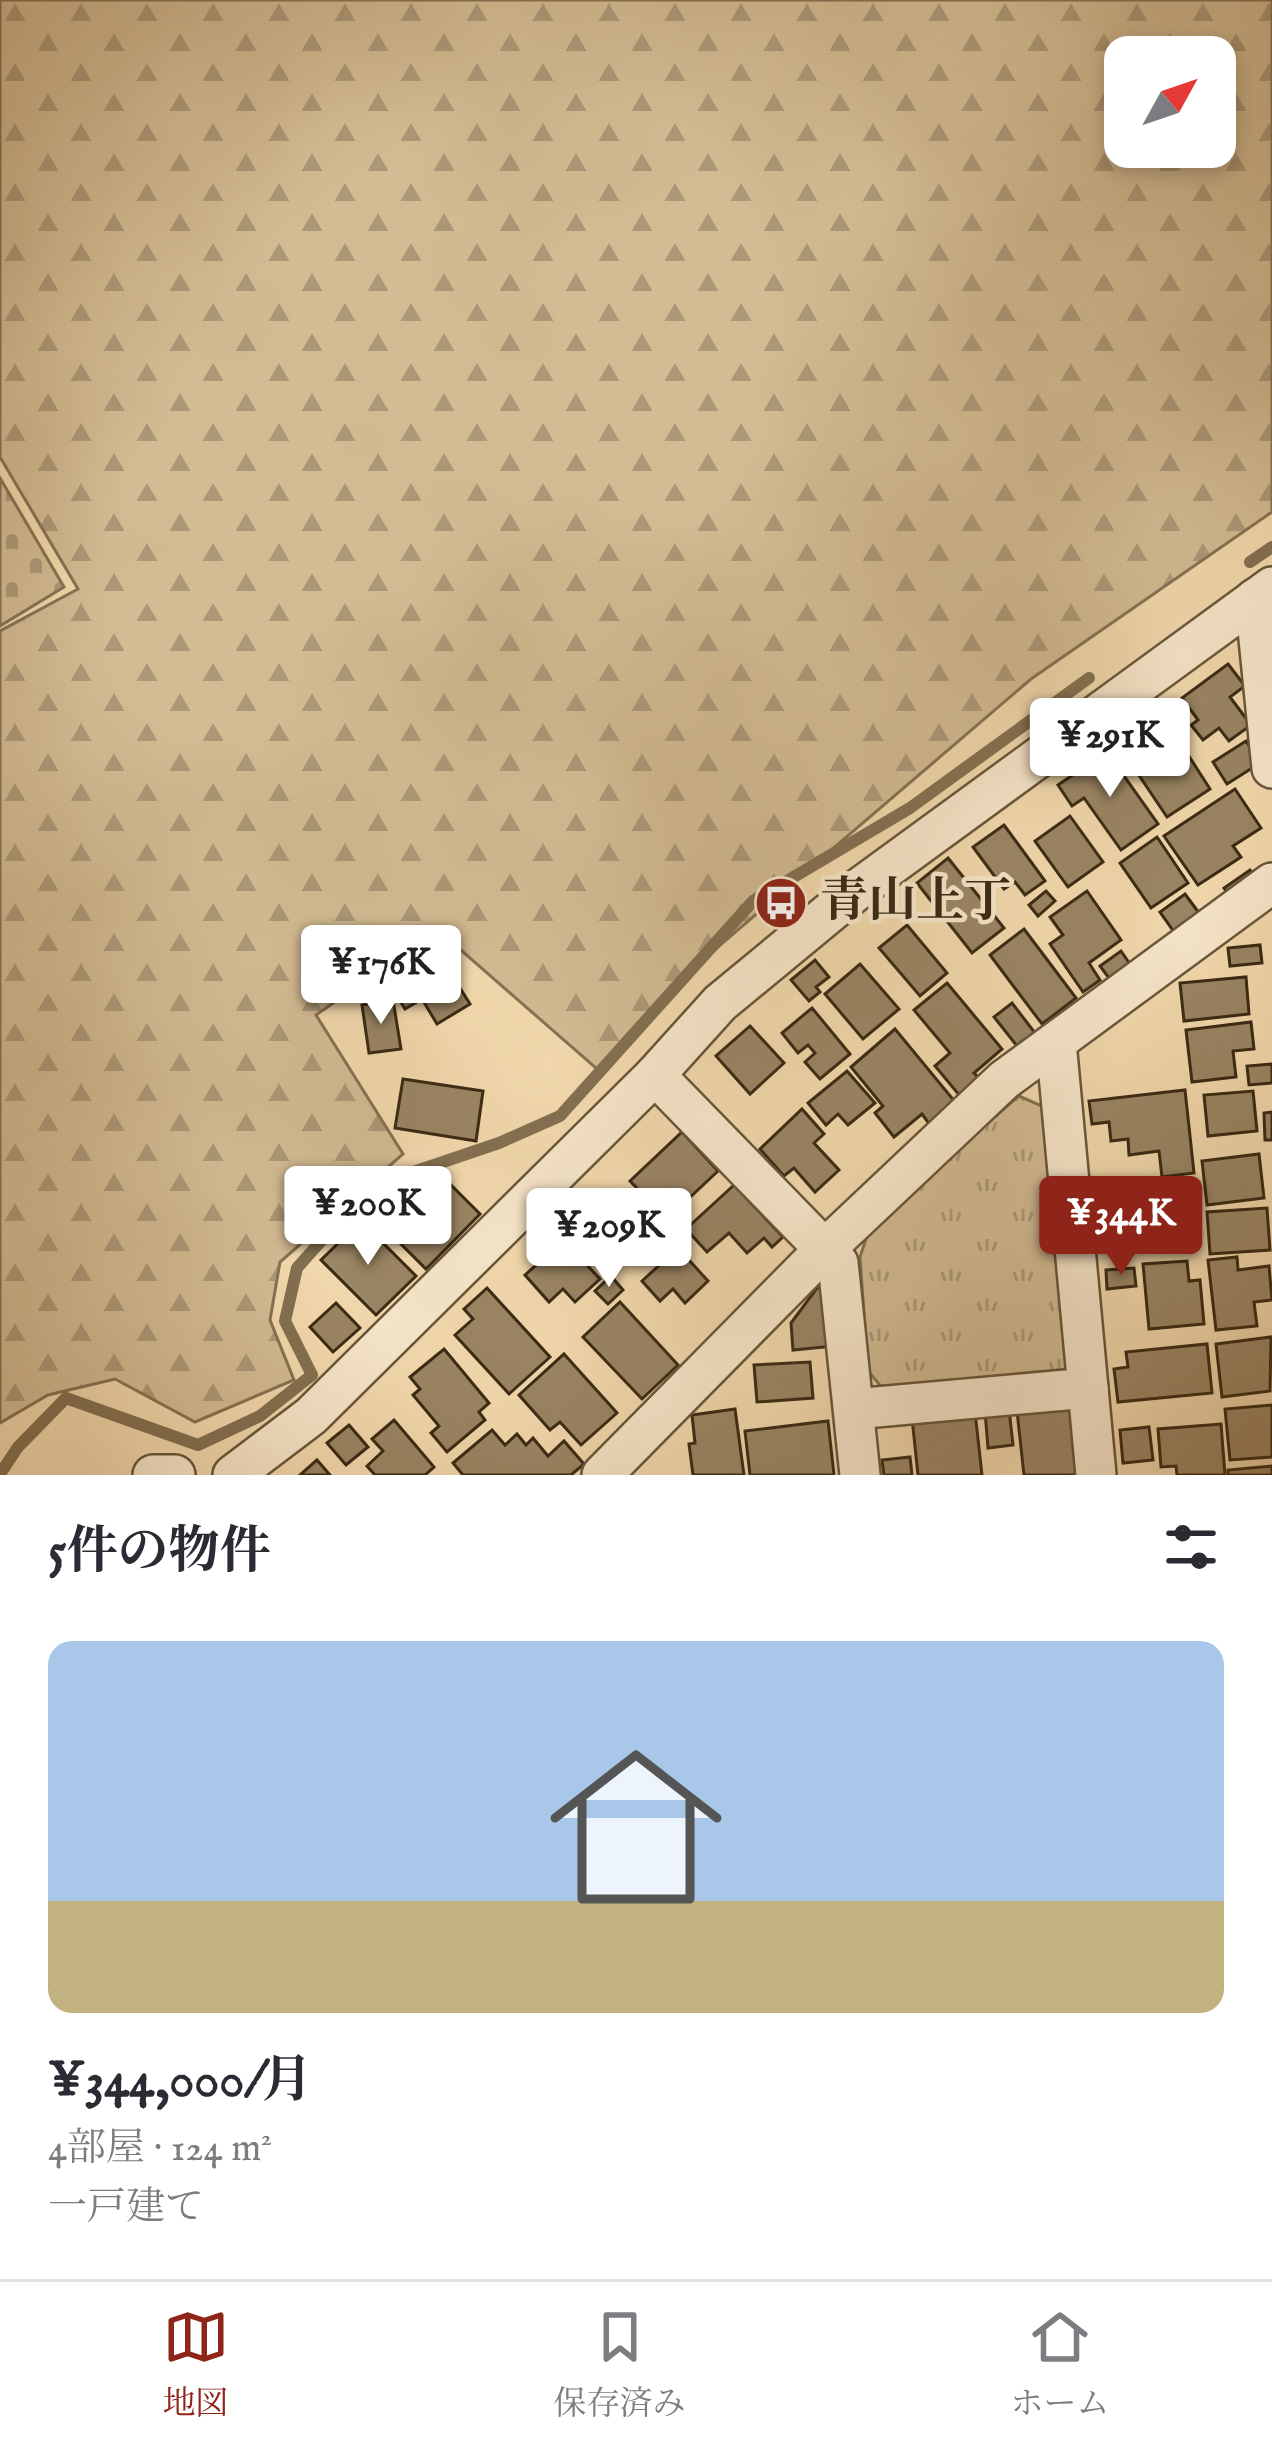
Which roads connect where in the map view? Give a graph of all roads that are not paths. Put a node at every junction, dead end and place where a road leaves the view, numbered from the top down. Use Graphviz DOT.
graph roads {
  1 [pos="1263,593"];
  2 [pos="1272,768"];
  3 [pos="1272,883"];
  4 [pos="1055,1042"];
  5 [pos="655,1075"];
  6 [pos="825,1249"];
  7 [pos="1088,1388"];
  8 [pos="854,1409"];
  9 [pos="609,1472"];
  10 [pos="153,1475"];
  11 [pos="175,1475"];
  12 [pos="233,1475"];
  13 [pos="860,1475"];
  14 [pos="1096,1475"];
  1 -- 2 [label="street"];
  1 -- 5 [label="street"];
  3 -- 4 [label="street"];
  4 -- 6 [label="street"];
  4 -- 7 [label="street"];
  5 -- 6 [label="street"];
  5 -- 12 [label="street"];
  6 -- 8 [label="street"];
  6 -- 9 [label="street"];
  7 -- 8 [label="street"];
  7 -- 14 [label="street"];
  8 -- 13 [label="street"];
  10 -- 11 [label="street"];
}
